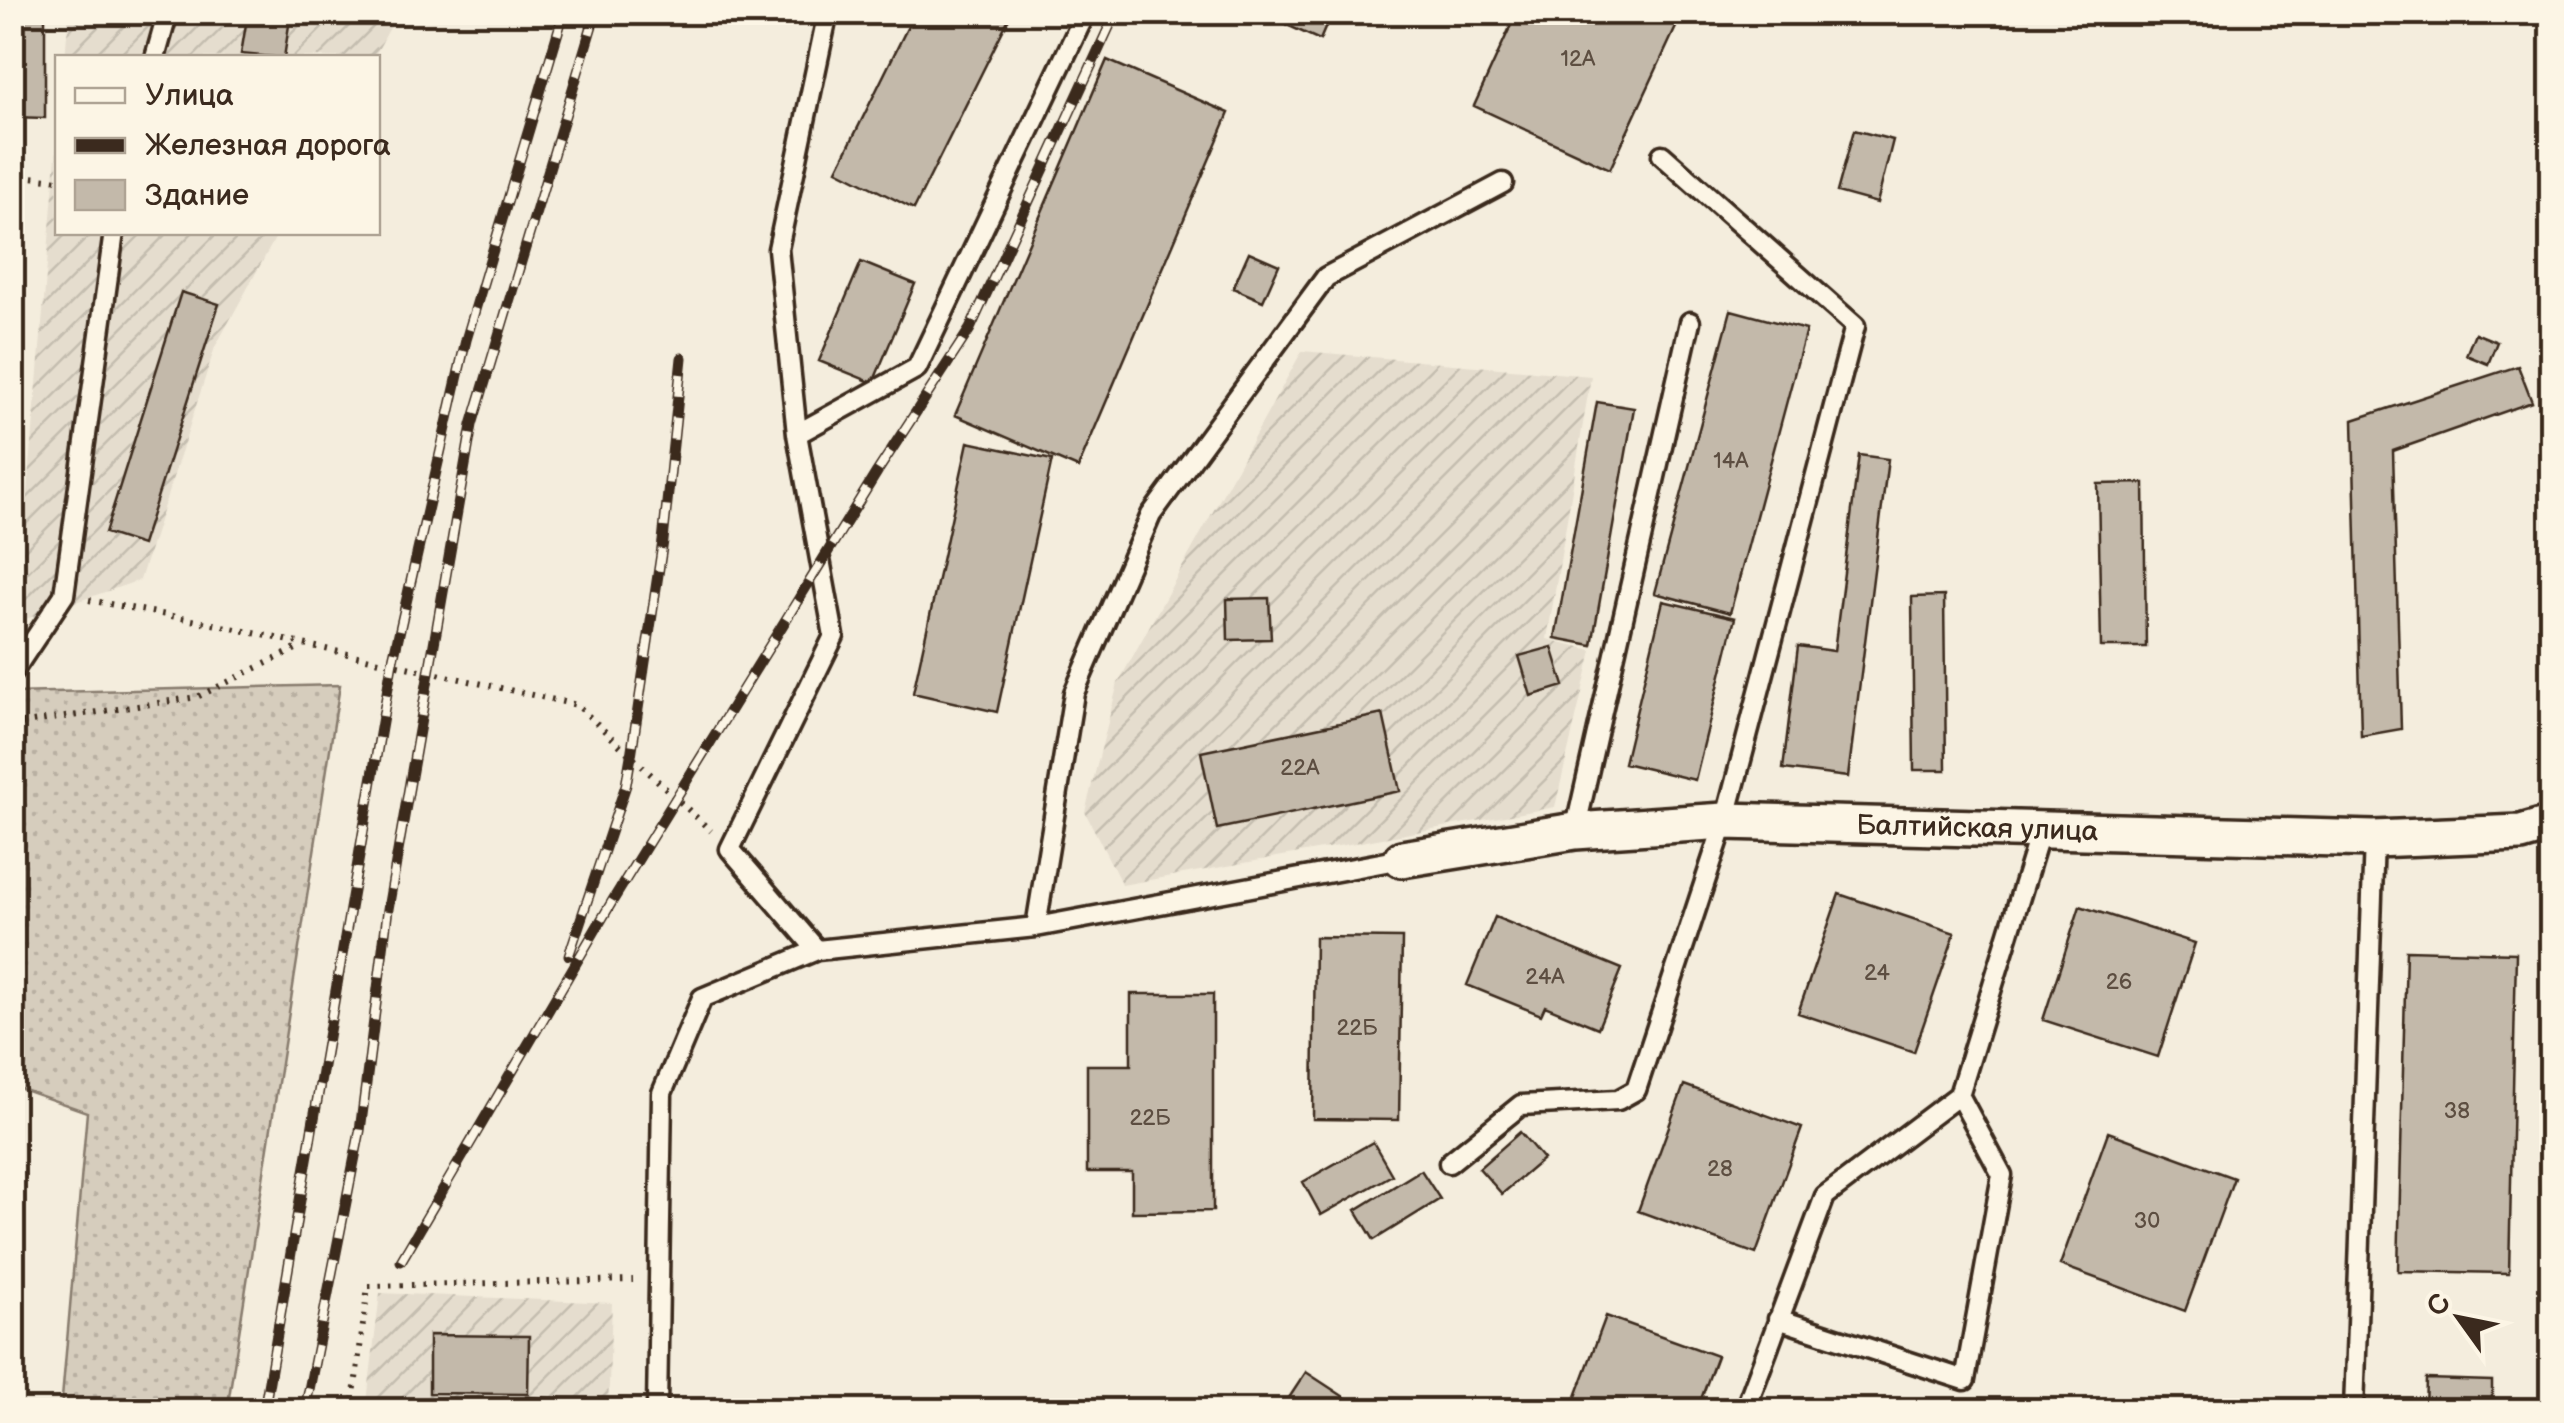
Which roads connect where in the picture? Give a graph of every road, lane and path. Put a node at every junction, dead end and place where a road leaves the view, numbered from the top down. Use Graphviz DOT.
graph roads {
  1 [pos="168,12"];
  2 [pos="828,12"];
  3 [pos="1086,12"];
  4 [pos="157,55"];
  5 [pos="1662,155"];
  6 [pos="12,175"];
  7 [pos="55,180"];
  8 [pos="1503,183"];
  9 [pos="114,235"];
  10 [pos="1690,322"];
  11 [pos="797,434"];
  12 [pos="64,594"];
  13 [pos="303,645"];
  14 [pos="12,674"];
  15 [pos="12,724"];
  16 [pos="1725,821"];
  17 [pos="2552,824"];
  18 [pos="1575,831"];
  19 [pos="2040,832"];
  20 [pos="2374,838"];
  21 [pos="730,849"];
  22 [pos="1402,858"];
  23 [pos="1036,927"];
  24 [pos="817,950"];
  25 [pos="1959,1095"];
  26 [pos="1449,1163"];
  27 [pos="659,1280"];
  28 [pos="1778,1319"];
  29 [pos="352,1410"];
  30 [pos="656,1410"];
  31 [pos="1745,1410"];
  32 [pos="2354,1410"];
  1 -- 4 [label="lane"];
  2 -- 11 [label="lane"];
  3 -- 11 [label="lane"];
  5 -- 16 [label="lane"];
  6 -- 7 [label="path"];
  8 -- 23 [label="lane"];
  9 -- 12 [label="lane"];
  10 -- 18 [label="lane"];
  11 -- 21 [label="lane"];
  12 -- 13 [label="path"];
  12 -- 14 [label="lane"];
  13 -- 15 [label="path"];
  13 -- 21 [label="path"];
  16 -- 18 [label="street, Балтийская улица"];
  16 -- 19 [label="street, Балтийская улица"];
  16 -- 26 [label="lane"];
  17 -- 20 [label="street, Балтийская улица"];
  18 -- 22 [label="street, Балтийская улица"];
  19 -- 20 [label="street, Балтийская улица"];
  19 -- 25 [label="lane"];
  20 -- 32 [label="lane"];
  21 -- 24 [label="lane"];
  22 -- 23 [label="lane"];
  23 -- 24 [label="lane"];
  24 -- 27 [label="lane"];
  25 -- 28 [label="lane"];
  25 -- 28 [label="lane"];
  27 -- 29 [label="path"];
  27 -- 30 [label="lane"];
  28 -- 31 [label="lane"];
}
